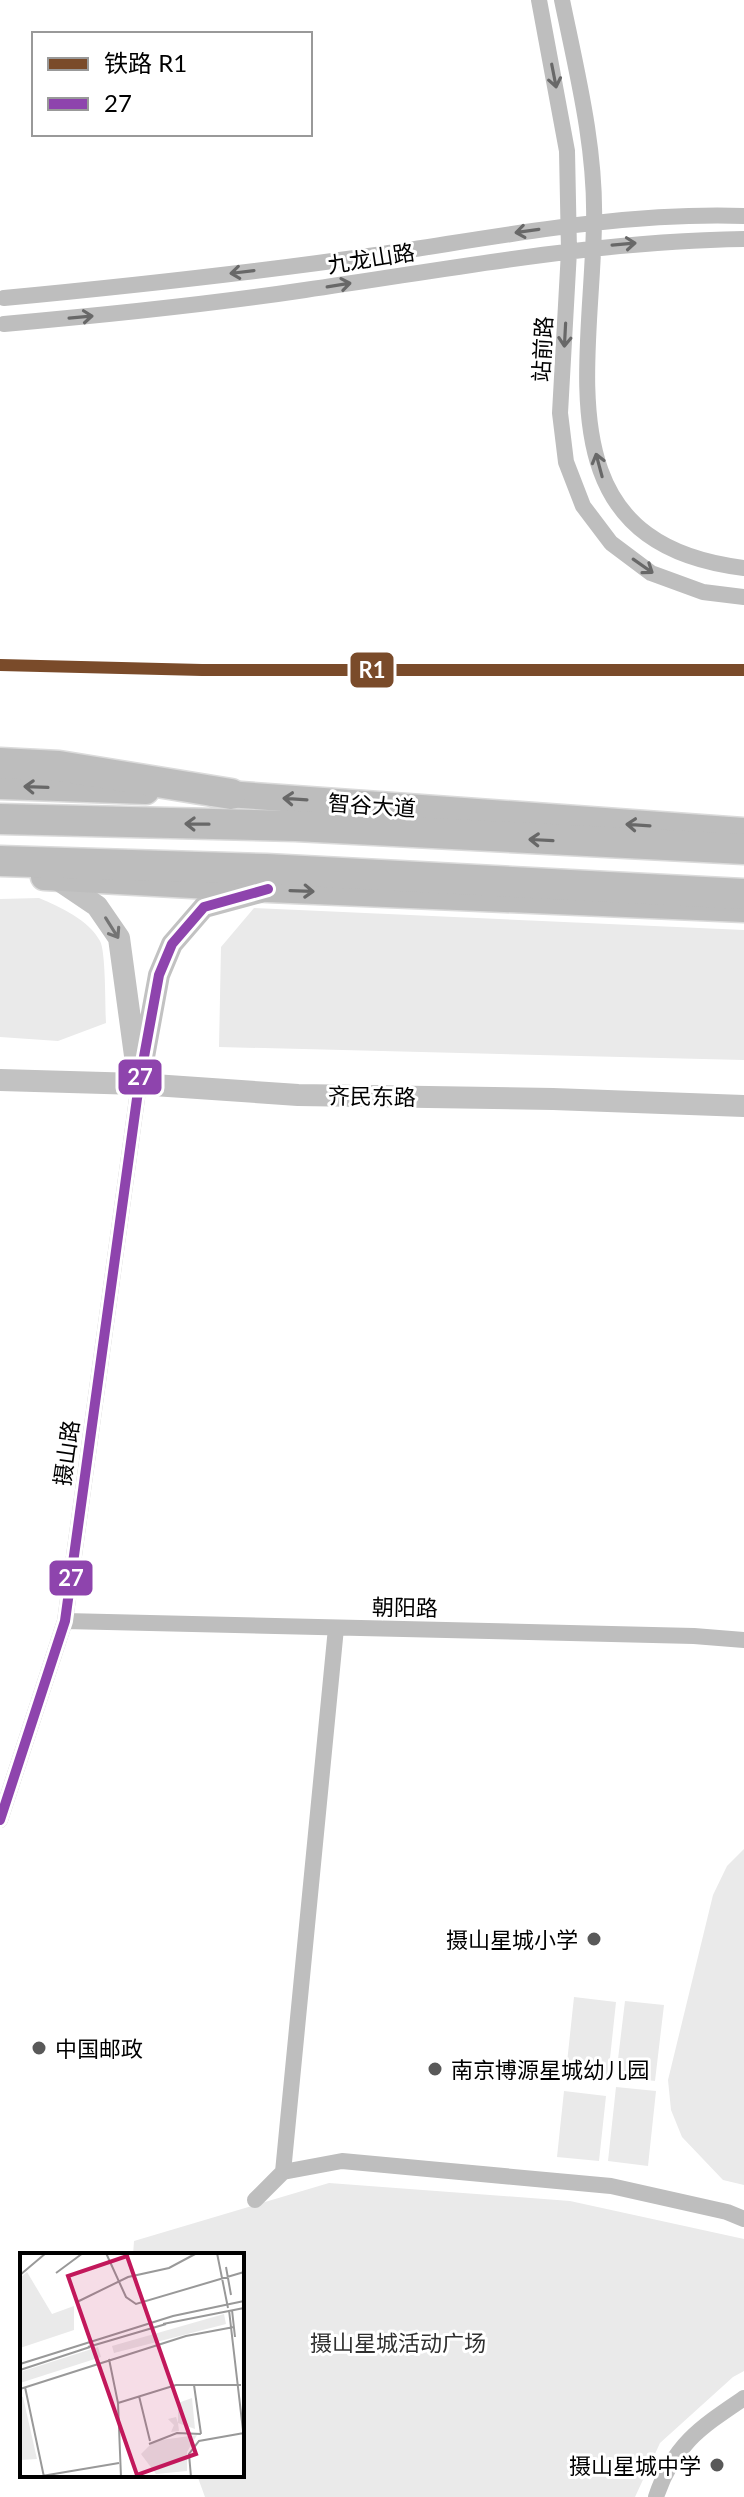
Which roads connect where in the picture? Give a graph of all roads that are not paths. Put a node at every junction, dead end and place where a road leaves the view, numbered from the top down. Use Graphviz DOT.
graph roads {
  1 [pos="539,0"];
  2 [pos="562,0"];
  3 [pos="744,216"];
  4 [pos="595,222"];
  5 [pos="569,225"];
  6 [pos="744,239"];
  7 [pos="593,247"];
  8 [pos="569,251"];
  9 [pos="4,298"];
  10 [pos="4,324"];
  11 [pos="744,568"];
  12 [pos="744,597"];
  13 [pos="0,763"];
  14 [pos="0,786"];
  15 [pos="231,794"];
  16 [pos="0,819"];
  17 [pos="744,831"];
  18 [pos="744,846"];
  19 [pos="0,861"];
  20 [pos="0,875"];
  21 [pos="54,877"];
  22 [pos="268,889"];
  23 [pos="744,894"];
  24 [pos="744,909"];
  25 [pos="0,1080"];
  26 [pos="139,1084"];
  27 [pos="744,1106"];
  28 [pos="65,1621"];
  29 [pos="336,1628"];
  30 [pos="744,1640"];
  31 [pos="0,1820"];
  32 [pos="283,2172"];
  33 [pos="255,2200"];
  34 [pos="744,2219"];
  35 [pos="744,2398"];
  36 [pos="656,2497"];
  1 -- 5 [label="street, 站前路, one-way"];
  2 -- 4 [label="street, 站前路"];
  3 -- 4 [label="street, 九龙山路"];
  4 -- 5 [label="street, 九龙山路"];
  4 -- 7 [label="street, 站前路"];
  5 -- 8 [label="street, 站前路"];
  5 -- 9 [label="street, 九龙山路, one-way"];
  7 -- 6 [label="street, 九龙山路, one-way"];
  7 -- 8 [label="street, 九龙山路"];
  11 -- 7 [label="street, 站前路, one-way"];
  10 -- 8 [label="street, 九龙山路, one-way"];
  8 -- 12 [label="street, 站前路, one-way"];
  13 -- 15 [label="highway"];
  15 -- 14 [label="main road, 智谷大道, one-way"];
  17 -- 15 [label="main road, 智谷大道, one-way"];
  18 -- 16 [label="highway, 智谷大道, one-way"];
  19 -- 23 [label="highway"];
  20 -- 21 [label="main road"];
  21 -- 22 [label="main road"];
  21 -- 26 [label="street, one-way"];
  22 -- 24 [label="main road, one-way"];
  22 -- 26 [label="street"];
  25 -- 26 [label="street, 齐民东路"];
  26 -- 27 [label="street, 齐民东路"];
  26 -- 28 [label="street, 摄山路"];
  28 -- 29 [label="street, 朝阳路"];
  28 -- 31 [label="street, 摄山路"];
  29 -- 30 [label="street, 朝阳路"];
  29 -- 32 [label="street"];
  32 -- 33 [label="street"];
  32 -- 34 [label="street"];
  35 -- 36 [label="street"];
}
